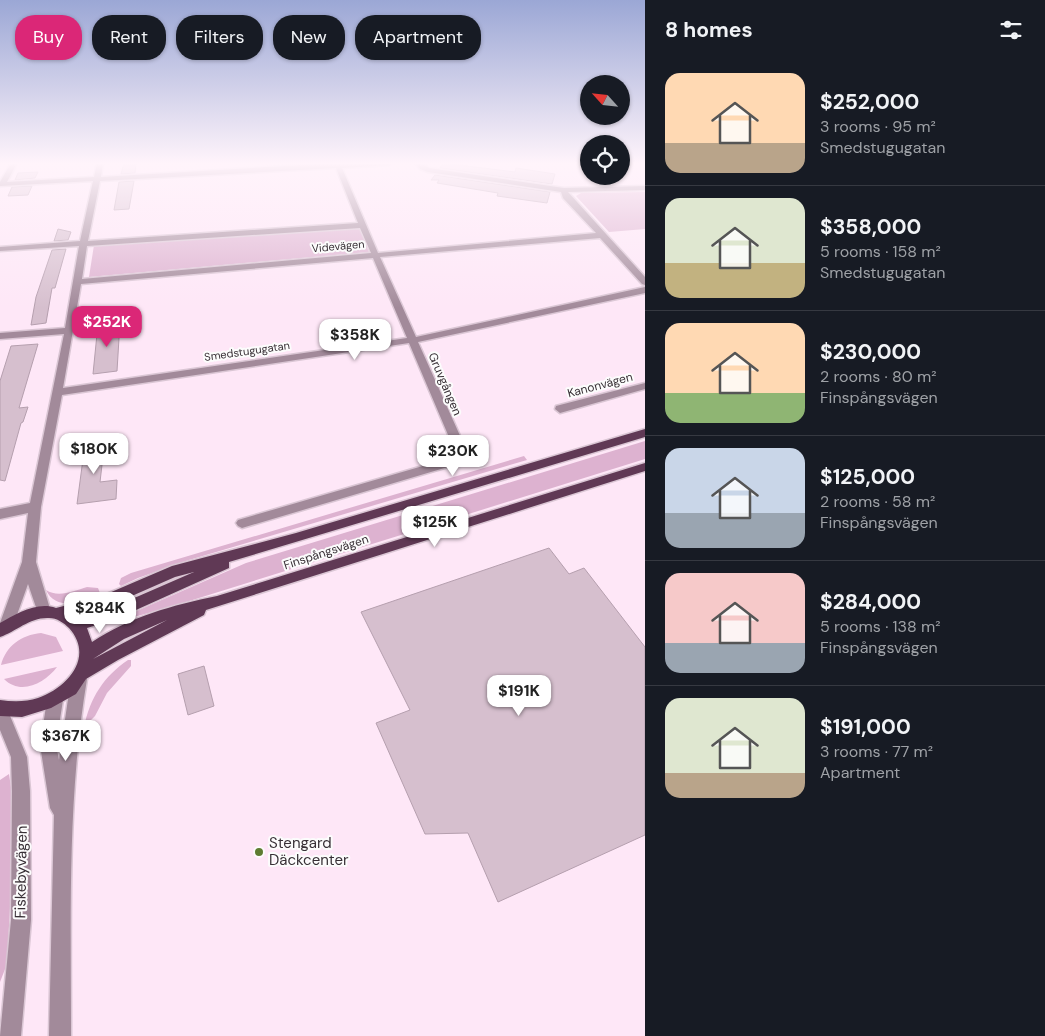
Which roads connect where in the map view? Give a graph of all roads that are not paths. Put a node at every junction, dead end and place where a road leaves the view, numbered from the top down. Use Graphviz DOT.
graph roads {
  1 [pos="90,211"];
  2 [pos="358,211"];
  3 [pos="581,211"];
  4 [pos="364,225"];
  5 [pos="602,234"];
  6 [pos="83,244"];
  7 [pos="0,249"];
  8 [pos="374,254"];
  9 [pos="77,282"];
  10 [pos="645,282"];
  11 [pos="645,290"];
  12 [pos="69,331"];
  13 [pos="0,336"];
  14 [pos="413,340"];
  15 [pos="645,386"];
  16 [pos="57,392"];
  17 [pos="560,409"];
  18 [pos="645,433"];
  19 [pos="645,467"];
  20 [pos="35,507"];
  21 [pos="0,514"];
  22 [pos="242,523"];
  23 [pos="268,546"];
  24 [pos="29,562"];
  25 [pos="217,602"];
  26 [pos="51,613"];
  27 [pos="79,624"];
  28 [pos="2,629"];
  29 [pos="87,654"];
  30 [pos="80,677"];
  31 [pos="56,700"];
  32 [pos="0,709"];
  33 [pos="62,822"];
  34 [pos="10,1036"];
  35 [pos="60,1036"];
  1 -- 6 [label="street"];
  2 -- 4 [label="street, Gruvgången"];
  3 -- 5 [label="street"];
  4 -- 6 [label="street"];
  4 -- 8 [label="street, Gruvgången"];
  5 -- 8 [label="street, Videvägen"];
  5 -- 10 [label="street"];
  6 -- 7 [label="street"];
  6 -- 9 [label="street"];
  8 -- 9 [label="street, Videvägen"];
  8 -- 14 [label="street, Gruvgången"];
  9 -- 12 [label="street"];
  11 -- 14 [label="street, Smedstugugatan"];
  12 -- 13 [label="street"];
  12 -- 16 [label="street"];
  14 -- 16 [label="street, Smedstugugatan"];
  14 -- 22 [label="street, Gruvgången"];
  15 -- 17 [label="street, Kanonvägen"];
  16 -- 20 [label="street"];
  18 -- 23 [label="main road, Finspångsvägen"];
  19 -- 25 [label="main road, Finspångsvägen"];
  20 -- 21 [label="street"];
  20 -- 24 [label="street"];
  23 -- 26 [label="main road, Finspångsvägen"];
  23 -- 27 [label="main road, Finspångsvägen"];
  24 -- 26 [label="street"];
  24 -- 28 [label="street"];
  25 -- 29 [label="main road, Finspångsvägen"];
  25 -- 30 [label="main road, Finspångsvägen"];
  26 -- 27 [label="main road"];
  26 -- 28 [label="main road, Finspångsvägen"];
  27 -- 29 [label="main road"];
  29 -- 30 [label="main road"];
  30 -- 31 [label="main road, Finspångsvägen"];
  30 -- 33 [label="street"];
  31 -- 32 [label="main road, Finspångsvägen"];
  31 -- 33 [label="street"];
  32 -- 34 [label="street, Fiskebyvägen"];
  33 -- 35 [label="street"];
}
